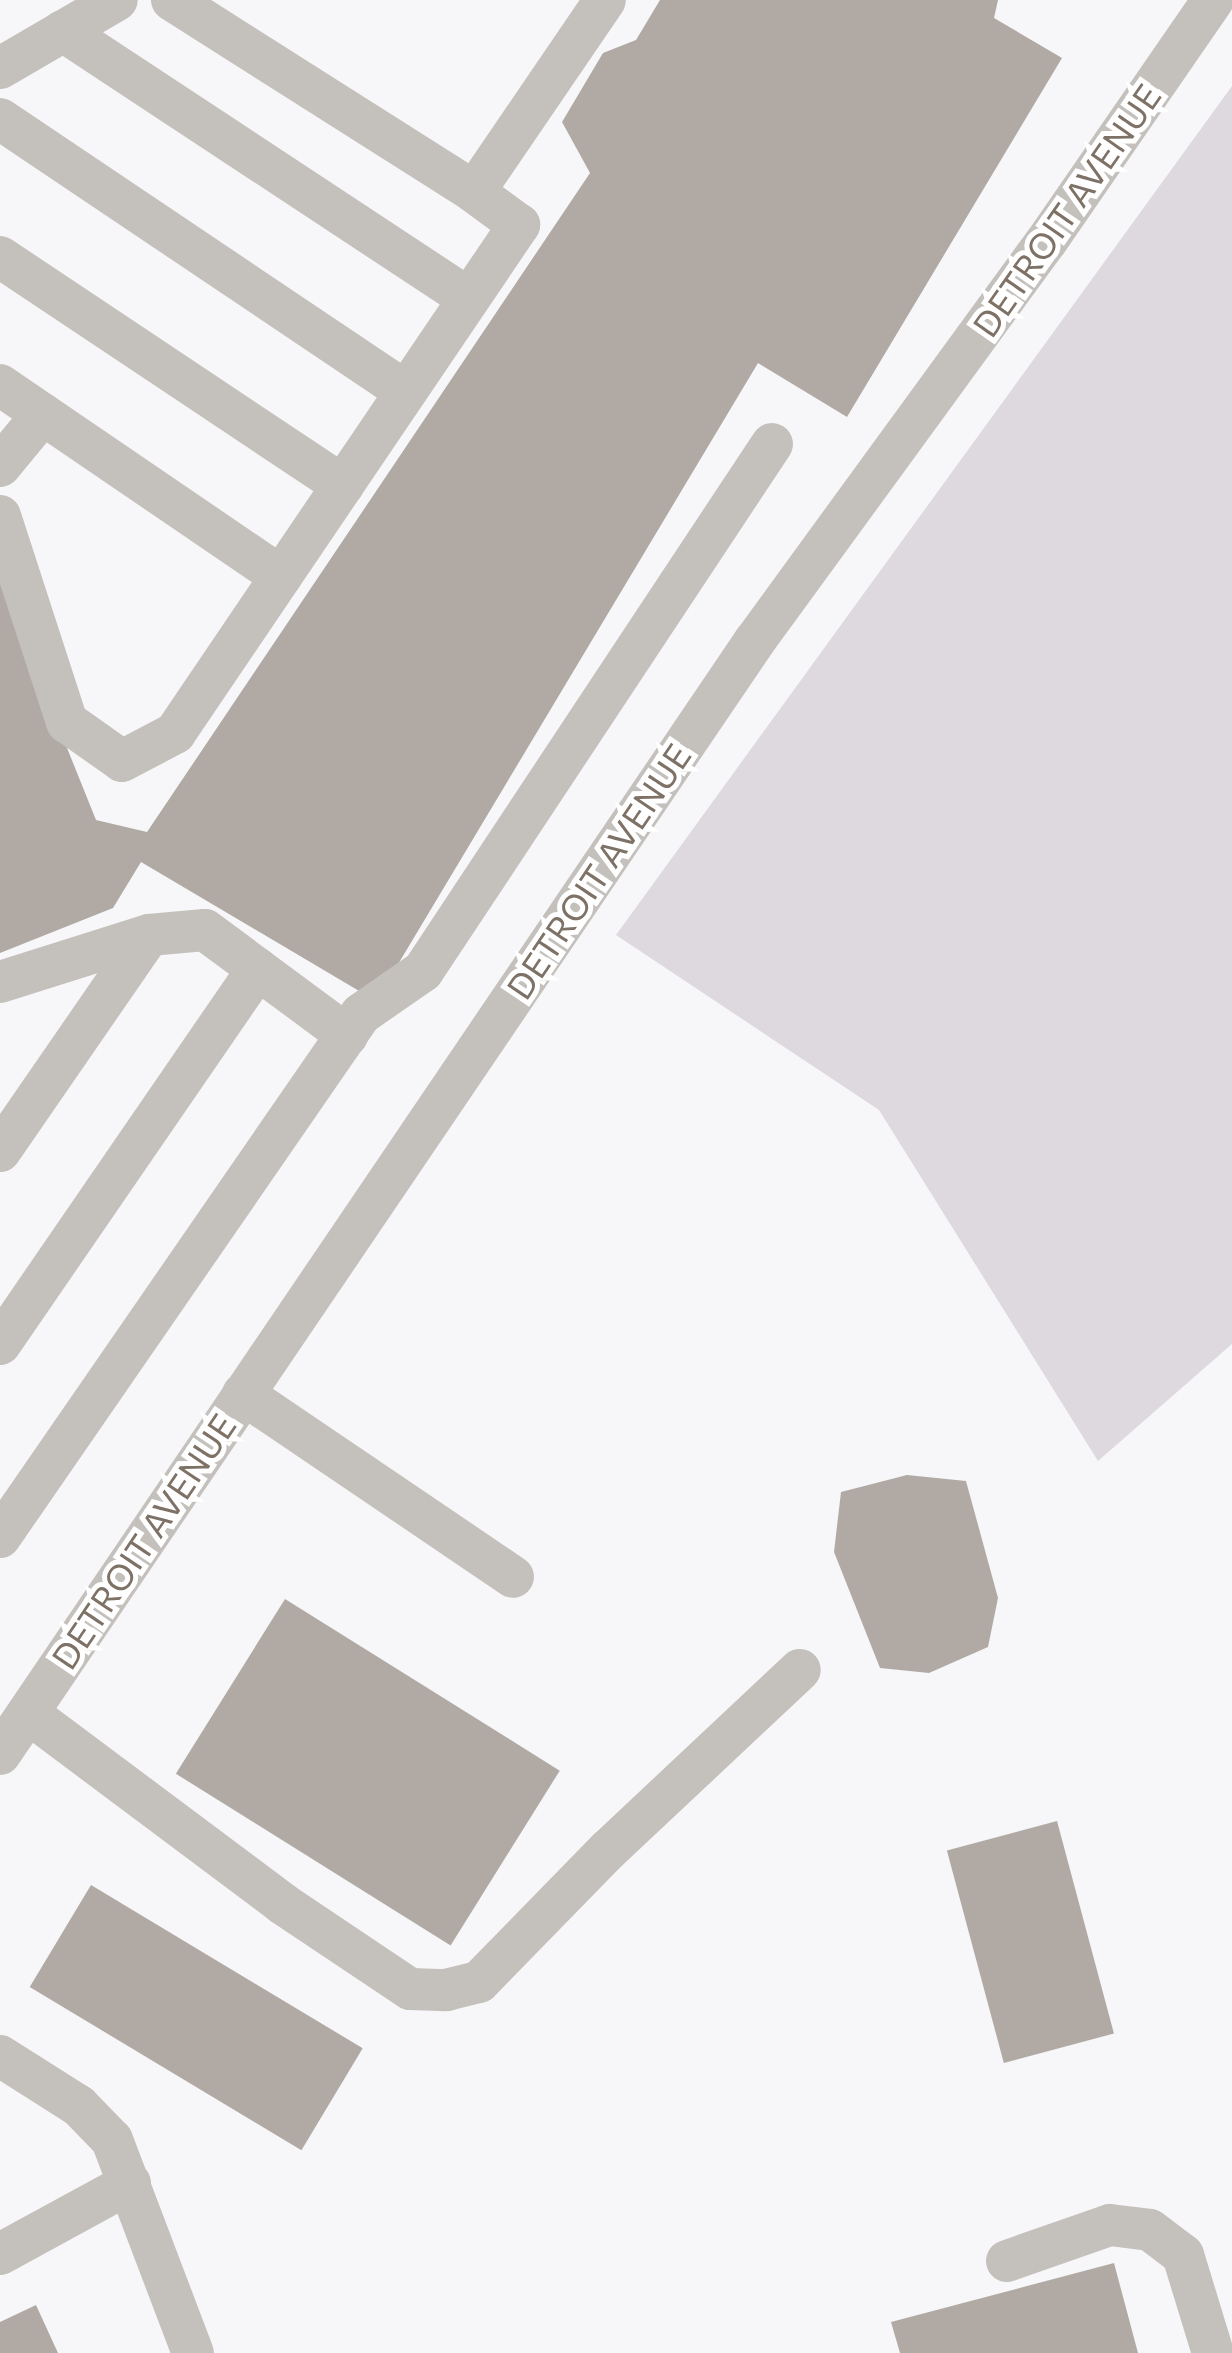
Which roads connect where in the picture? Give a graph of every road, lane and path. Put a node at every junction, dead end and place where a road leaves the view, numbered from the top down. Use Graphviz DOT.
graph roads {
  1 [pos="117,0"];
  2 [pos="172,0"];
  3 [pos="605,0"];
  4 [pos="1213,0"];
  5 [pos="63,31"];
  6 [pos="0,68"];
  7 [pos="0,120"];
  8 [pos="474,192"];
  9 [pos="0,257"];
  10 [pos="469,298"];
  11 [pos="0,385"];
  12 [pos="406,392"];
  13 [pos="43,414"];
  14 [pos="772,444"];
  15 [pos="0,466"];
  16 [pos="342,486"];
  17 [pos="0,516"];
  18 [pos="281,577"];
  19 [pos="149,934"];
  20 [pos="258,969"];
  21 [pos="0,982"];
  22 [pos="347,1035"];
  23 [pos="0,1151"];
  24 [pos="0,1344"];
  25 [pos="243,1394"];
  26 [pos="0,1537"];
  27 [pos="512,1577"];
  28 [pos="800,1670"];
  29 [pos="28,1713"];
  30 [pos="0,1754"];
  31 [pos="0,2056"];
  32 [pos="130,2183"];
  33 [pos="0,2254"];
  34 [pos="1007,2261"];
  35 [pos="194,2353"];
  36 [pos="1213,2353"];
  1 -- 5 [label="street"];
  2 -- 8 [label="street"];
  3 -- 8 [label="street"];
  4 -- 25 [label="street, DETROIT AVENUE"];
  5 -- 6 [label="street"];
  5 -- 10 [label="street"];
  7 -- 12 [label="street"];
  8 -- 10 [label="street"];
  9 -- 16 [label="street"];
  10 -- 12 [label="street"];
  11 -- 13 [label="street"];
  12 -- 16 [label="street"];
  13 -- 15 [label="street"];
  13 -- 18 [label="street"];
  14 -- 22 [label="street"];
  16 -- 18 [label="street"];
  17 -- 18 [label="street"];
  19 -- 20 [label="street"];
  19 -- 21 [label="street"];
  19 -- 23 [label="street"];
  20 -- 22 [label="street"];
  20 -- 24 [label="street"];
  22 -- 26 [label="street"];
  25 -- 27 [label="street"];
  25 -- 29 [label="street, DETROIT AVENUE"];
  28 -- 29 [label="street"];
  29 -- 30 [label="street, DETROIT AVENUE"];
  31 -- 32 [label="street"];
  32 -- 33 [label="street"];
  32 -- 35 [label="street"];
  34 -- 36 [label="street"];
}
